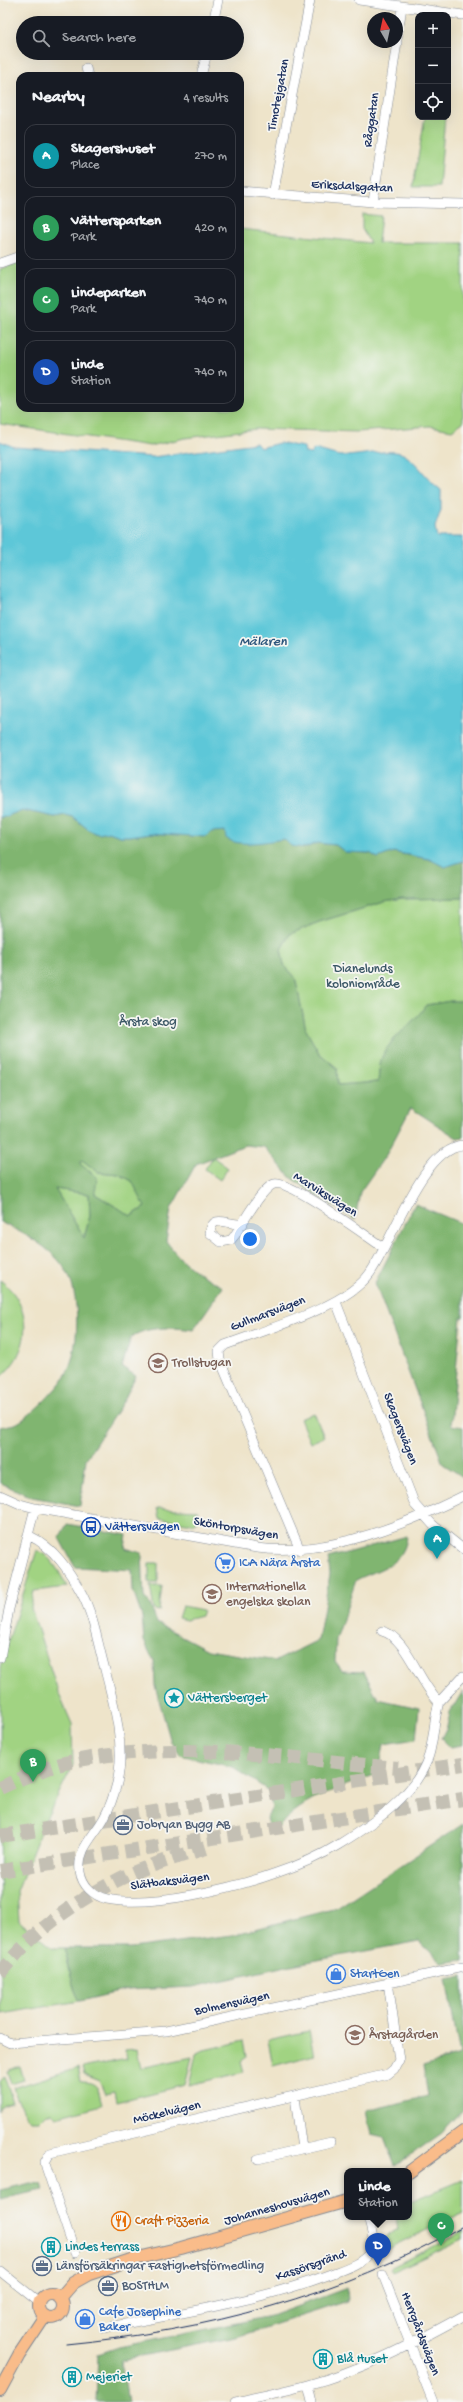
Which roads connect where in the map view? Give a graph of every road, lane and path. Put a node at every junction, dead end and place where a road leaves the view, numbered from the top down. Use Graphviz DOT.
graph roads {
  1 [pos="218,0"];
  2 [pos="310,0"];
  3 [pos="359,0"];
  4 [pos="402,7"];
  5 [pos="401,12"];
  6 [pos="463,15"];
  7 [pos="215,16"];
  8 [pos="395,48"];
  9 [pos="205,60"];
  10 [pos="203,72"];
  11 [pos="244,191"];
  12 [pos="273,194"];
  13 [pos="373,202"];
  14 [pos="463,204"];
  15 [pos="16,257"];
  16 [pos="0,263"];
  17 [pos="463,1145"];
  18 [pos="243,1224"];
  19 [pos="384,1248"];
  20 [pos="336,1302"];
  21 [pos="0,1495"];
  22 [pos="463,1496"];
  23 [pos="35,1508"];
  24 [pos="423,1515"];
  25 [pos="30,1536"];
  26 [pos="463,1549"];
  27 [pos="300,1550"];
  28 [pos="0,1605"];
  29 [pos="9,1609"];
  30 [pos="382,1631"];
  31 [pos="0,1658"];
  32 [pos="463,1676"];
  33 [pos="439,1702"];
  34 [pos="463,1967"];
  35 [pos="388,1982"];
  36 [pos="1,2039"];
  37 [pos="295,2097"];
  38 [pos="463,2132"];
  39 [pos="331,2142"];
  40 [pos="302,2149"];
  41 [pos="258,2159"];
  42 [pos="412,2170"];
  43 [pos="344,2202"];
  44 [pos="368,2220"];
  45 [pos="75,2253"];
  46 [pos="0,2271"];
  47 [pos="383,2275"];
  48 [pos="60,2298"];
  49 [pos="40,2303"];
  50 [pos="45,2316"];
  51 [pos="463,2316"];
  52 [pos="104,2328"];
  53 [pos="410,2343"];
  54 [pos="308,2385"];
  55 [pos="0,2390"];
  56 [pos="236,2402"];
  57 [pos="312,2402"];
  58 [pos="433,2402"];
  1 -- 7 [label="street"];
  2 -- 12 [label="street, Timotejgatan"];
  3 -- 4 [label="street"];
  4 -- 5 [label="street"];
  4 -- 6 [label="street"];
  8 -- 13 [label="street, Råggatan"];
  9 -- 10 [label="street"];
  11 -- 12 [label="street, Eriksdalsgatan"];
  12 -- 13 [label="street, Eriksdalsgatan"];
  13 -- 14 [label="street, Eriksdalsgatan"];
  15 -- 16 [label="street"];
  17 -- 19 [label="street, Gullmarsvägen"];
  18 -- 19 [label="street, Marviksvägen"];
  19 -- 20 [label="street, Gullmarsvägen"];
  20 -- 24 [label="street, Skagersvägen"];
  20 -- 27 [label="street, Gullmarsvägen"];
  21 -- 23 [label="street, Sköntorpsvägen"];
  22 -- 24 [label="street, Sköntorpsvägen"];
  23 -- 25 [label="street"];
  23 -- 27 [label="street, Sköntorpsvägen"];
  24 -- 26 [label="street, Skagersvägen"];
  24 -- 27 [label="street, Sköntorpsvägen"];
  25 -- 29 [label="street"];
  25 -- 33 [label="street, Slätbaksvägen"];
  28 -- 29 [label="street"];
  29 -- 31 [label="street"];
  30 -- 33 [label="street"];
  32 -- 33 [label="street"];
  34 -- 35 [label="street, Bolmensvägen"];
  35 -- 36 [label="street, Bolmensvägen"];
  35 -- 37 [label="street, Möckelvägen"];
  37 -- 40 [label="street"];
  37 -- 45 [label="street, Möckelvägen"];
  38 -- 42 [label="main road"];
  39 -- 40 [label="street"];
  40 -- 41 [label="street"];
  43 -- 48 [label="main road, Johanneshovsvägen"];
  44 -- 52 [label="street, Kassörsgränd"];
  46 -- 49 [label="street"];
  47 -- 53 [label="street, Herrgårdsvägen"];
  48 -- 49 [label="main road"];
  48 -- 50 [label="main road"];
  49 -- 50 [label="main road"];
  50 -- 55 [label="main road"];
  51 -- 53 [label="street"];
  53 -- 54 [label="street"];
  53 -- 58 [label="street, Herrgårdsvägen"];
  54 -- 56 [label="street"];
  54 -- 57 [label="street"];
}
